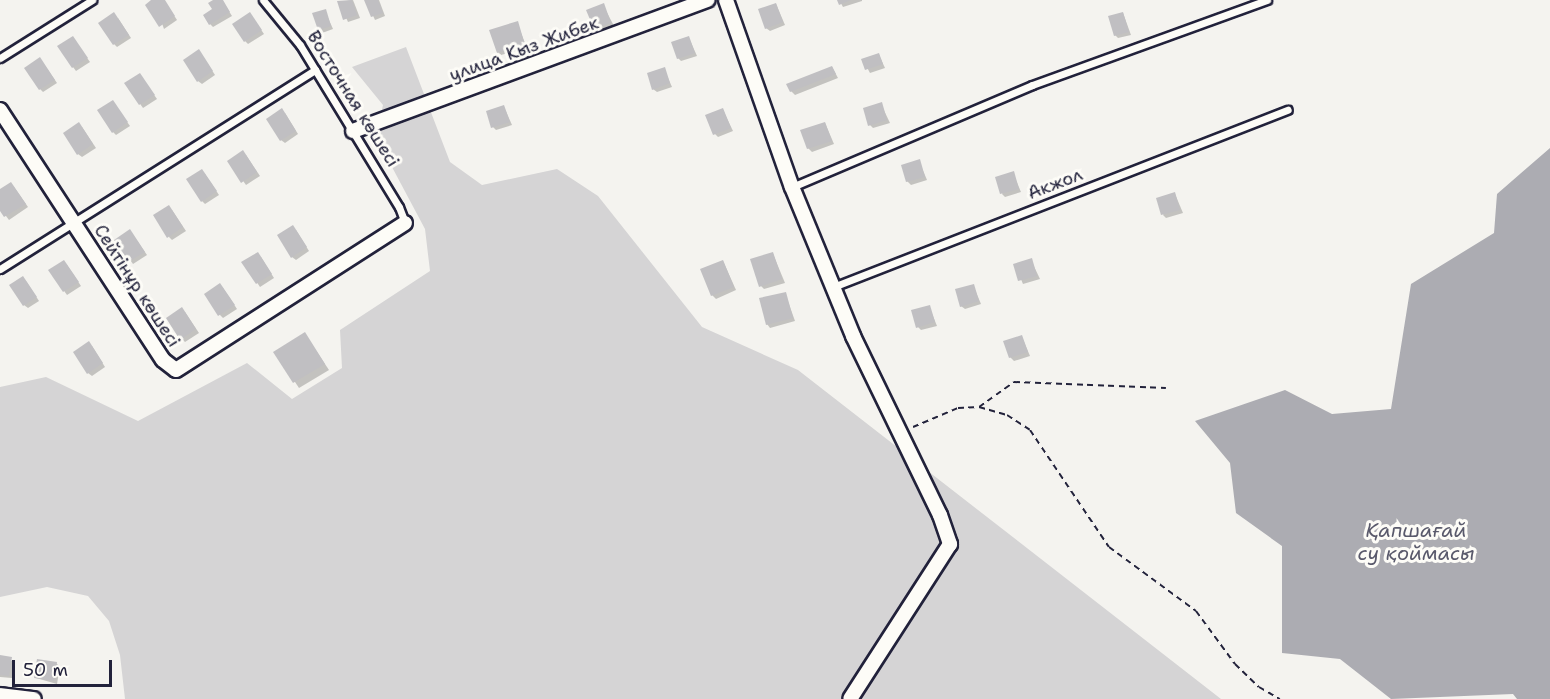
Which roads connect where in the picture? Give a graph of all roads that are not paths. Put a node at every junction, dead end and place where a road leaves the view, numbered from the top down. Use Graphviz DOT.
graph roads {
  1 [pos="92,0"];
  2 [pos="263,0"];
  3 [pos="708,0"];
  4 [pos="726,0"];
  5 [pos="1267,0"];
  6 [pos="0,58"];
  7 [pos="315,70"];
  8 [pos="0,110"];
  9 [pos="1288,110"];
  10 [pos="353,131"];
  11 [pos="792,187"];
  12 [pos="74,221"];
  13 [pos="405,223"];
  14 [pos="0,269"];
  15 [pos="833,287"];
  16 [pos="0,695"];
  17 [pos="34,699"];
  18 [pos="850,699"];
  1 -- 6 [label="lane"];
  2 -- 7 [label="lane, Восточная көшесі"];
  3 -- 10 [label="street, улица Кыз Жибек"];
  4 -- 11 [label="street"];
  5 -- 11 [label="lane"];
  7 -- 10 [label="lane, Восточная көшесі"];
  7 -- 12 [label="lane"];
  8 -- 12 [label="street, Сейтінұр көшесі"];
  9 -- 15 [label="lane, Акжол"];
  10 -- 13 [label="lane, Восточная көшесі"];
  11 -- 15 [label="street"];
  12 -- 13 [label="street, Сейтінұр көшесі"];
  12 -- 14 [label="lane"];
  15 -- 18 [label="street"];
  16 -- 17 [label="street"];
}
